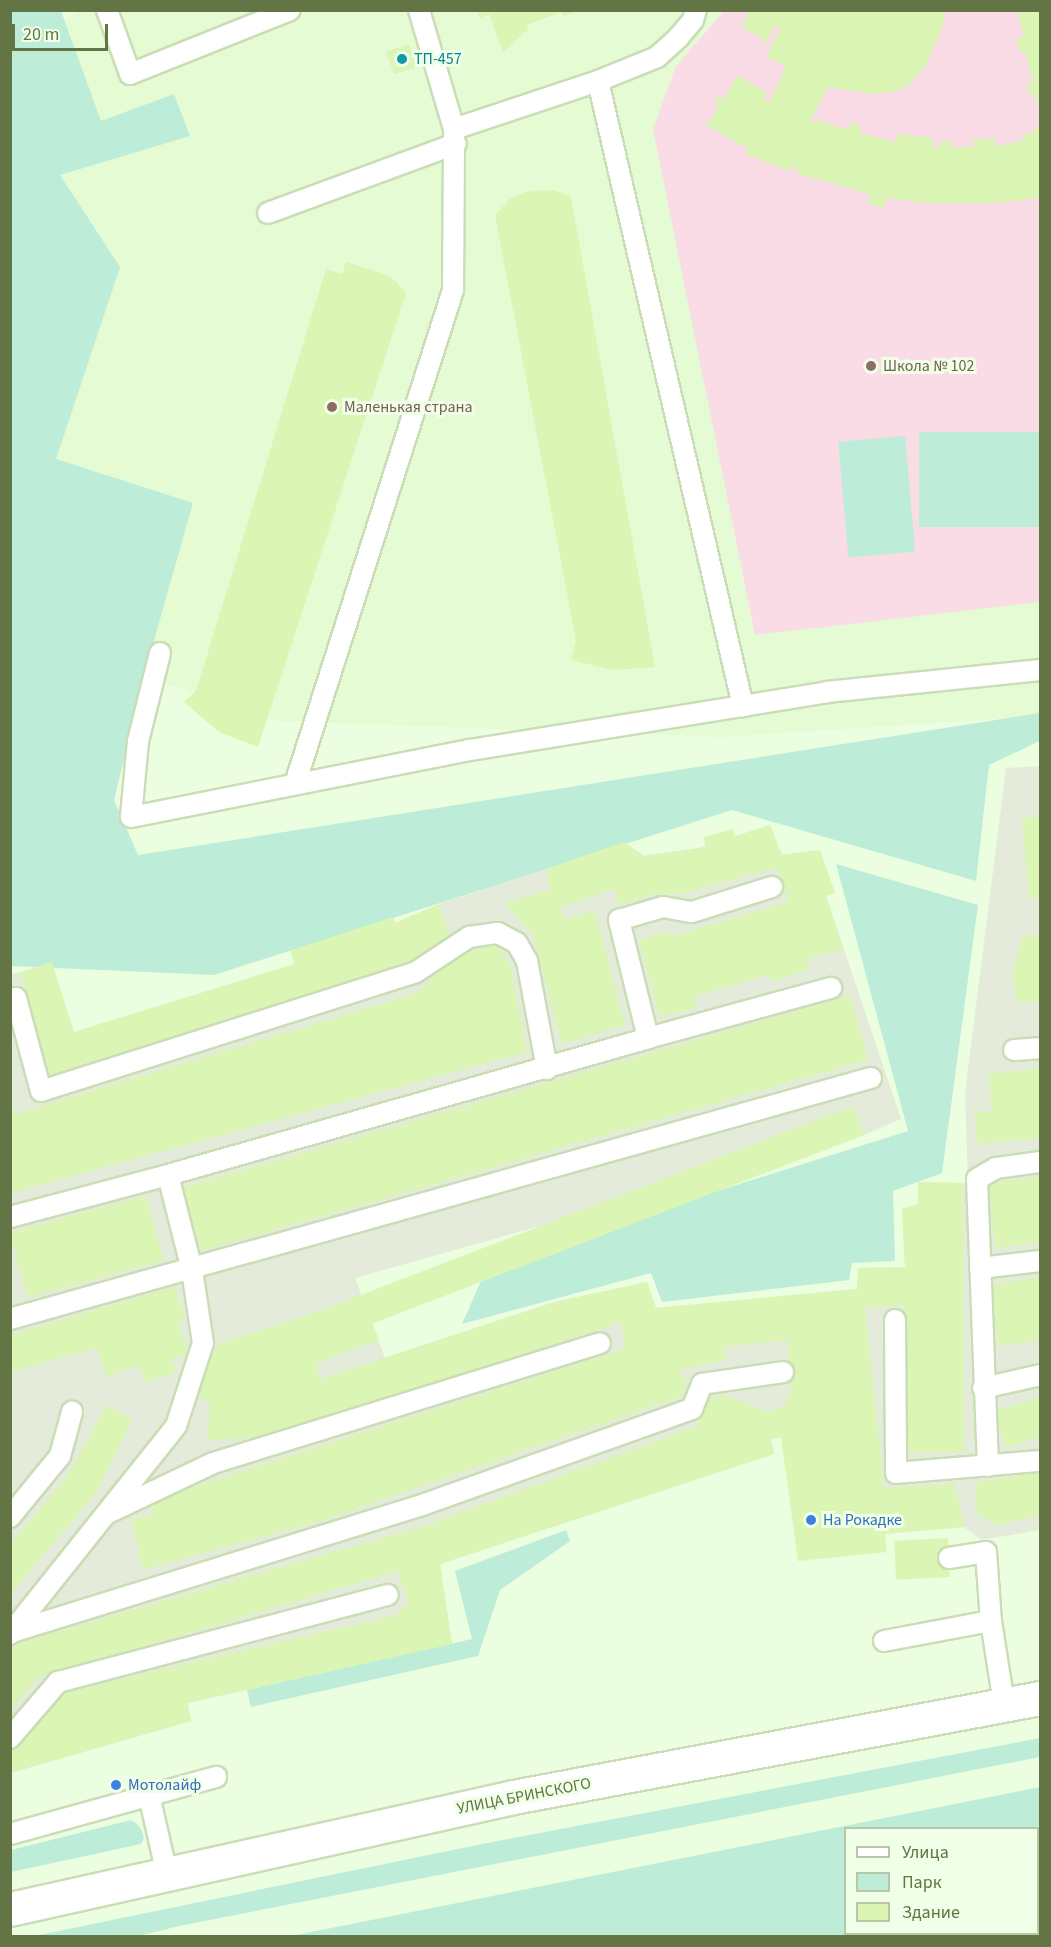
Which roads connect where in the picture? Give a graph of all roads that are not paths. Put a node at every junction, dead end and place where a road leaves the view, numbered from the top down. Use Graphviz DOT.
graph roads {
  1 [pos="107,10"];
  2 [pos="290,10"];
  3 [pos="419,10"];
  4 [pos="696,10"];
  5 [pos="598,81"];
  6 [pos="455,136"];
  7 [pos="268,213"];
  8 [pos="160,653"];
  9 [pos="1041,670"];
  10 [pos="743,706"];
  11 [pos="295,784"];
  12 [pos="771,887"];
  13 [pos="831,988"];
  14 [pos="16,998"];
  15 [pos="648,1038"];
  16 [pos="1041,1048"];
  17 [pos="1014,1050"];
  18 [pos="547,1069"];
  19 [pos="872,1078"];
  20 [pos="1041,1162"];
  21 [pos="168,1175"];
  22 [pos="10,1217"];
  23 [pos="1041,1261"];
  24 [pos="980,1268"];
  25 [pos="192,1270"];
  26 [pos="10,1319"];
  27 [pos="895,1320"];
  28 [pos="600,1343"];
  29 [pos="783,1372"];
  30 [pos="1041,1376"];
  31 [pos="983,1388"];
  32 [pos="72,1412"];
  33 [pos="1041,1461"];
  34 [pos="988,1466"];
  35 [pos="105,1515"];
  36 [pos="10,1517"];
  37 [pos="949,1558"];
  38 [pos="388,1595"];
  39 [pos="991,1622"];
  40 [pos="11,1633"];
  41 [pos="884,1641"];
  42 [pos="1041,1698"];
  43 [pos="1004,1704"];
  44 [pos="10,1737"];
  45 [pos="216,1777"];
  46 [pos="149,1796"];
  47 [pos="10,1834"];
  48 [pos="167,1874"];
  49 [pos="10,1908"];
  1 -- 2 [label="lane"];
  3 -- 6 [label="lane"];
  4 -- 5 [label="lane"];
  5 -- 6 [label="lane"];
  5 -- 10 [label="lane"];
  6 -- 7 [label="lane"];
  6 -- 11 [label="lane"];
  8 -- 11 [label="lane"];
  9 -- 10 [label="lane"];
  10 -- 11 [label="lane"];
  12 -- 15 [label="lane"];
  13 -- 15 [label="lane"];
  14 -- 18 [label="lane"];
  15 -- 18 [label="lane"];
  16 -- 17 [label="lane"];
  18 -- 21 [label="lane"];
  19 -- 25 [label="lane"];
  20 -- 24 [label="lane"];
  21 -- 22 [label="lane"];
  21 -- 25 [label="lane"];
  23 -- 24 [label="lane"];
  24 -- 31 [label="lane"];
  25 -- 26 [label="lane"];
  25 -- 35 [label="lane"];
  27 -- 34 [label="lane"];
  28 -- 35 [label="lane"];
  29 -- 40 [label="lane"];
  30 -- 31 [label="lane"];
  31 -- 34 [label="lane"];
  32 -- 36 [label="lane"];
  33 -- 34 [label="lane"];
  35 -- 40 [label="lane"];
  37 -- 39 [label="lane"];
  38 -- 44 [label="lane"];
  39 -- 41 [label="lane"];
  39 -- 43 [label="lane"];
  42 -- 43 [label="main road, УЛИЦА БРИНСКОГО"];
  43 -- 48 [label="main road, УЛИЦА БРИНСКОГО"];
  45 -- 46 [label="lane"];
  46 -- 47 [label="lane"];
  46 -- 48 [label="lane"];
  48 -- 49 [label="main road, УЛИЦА БРИНСКОГО"];
}
